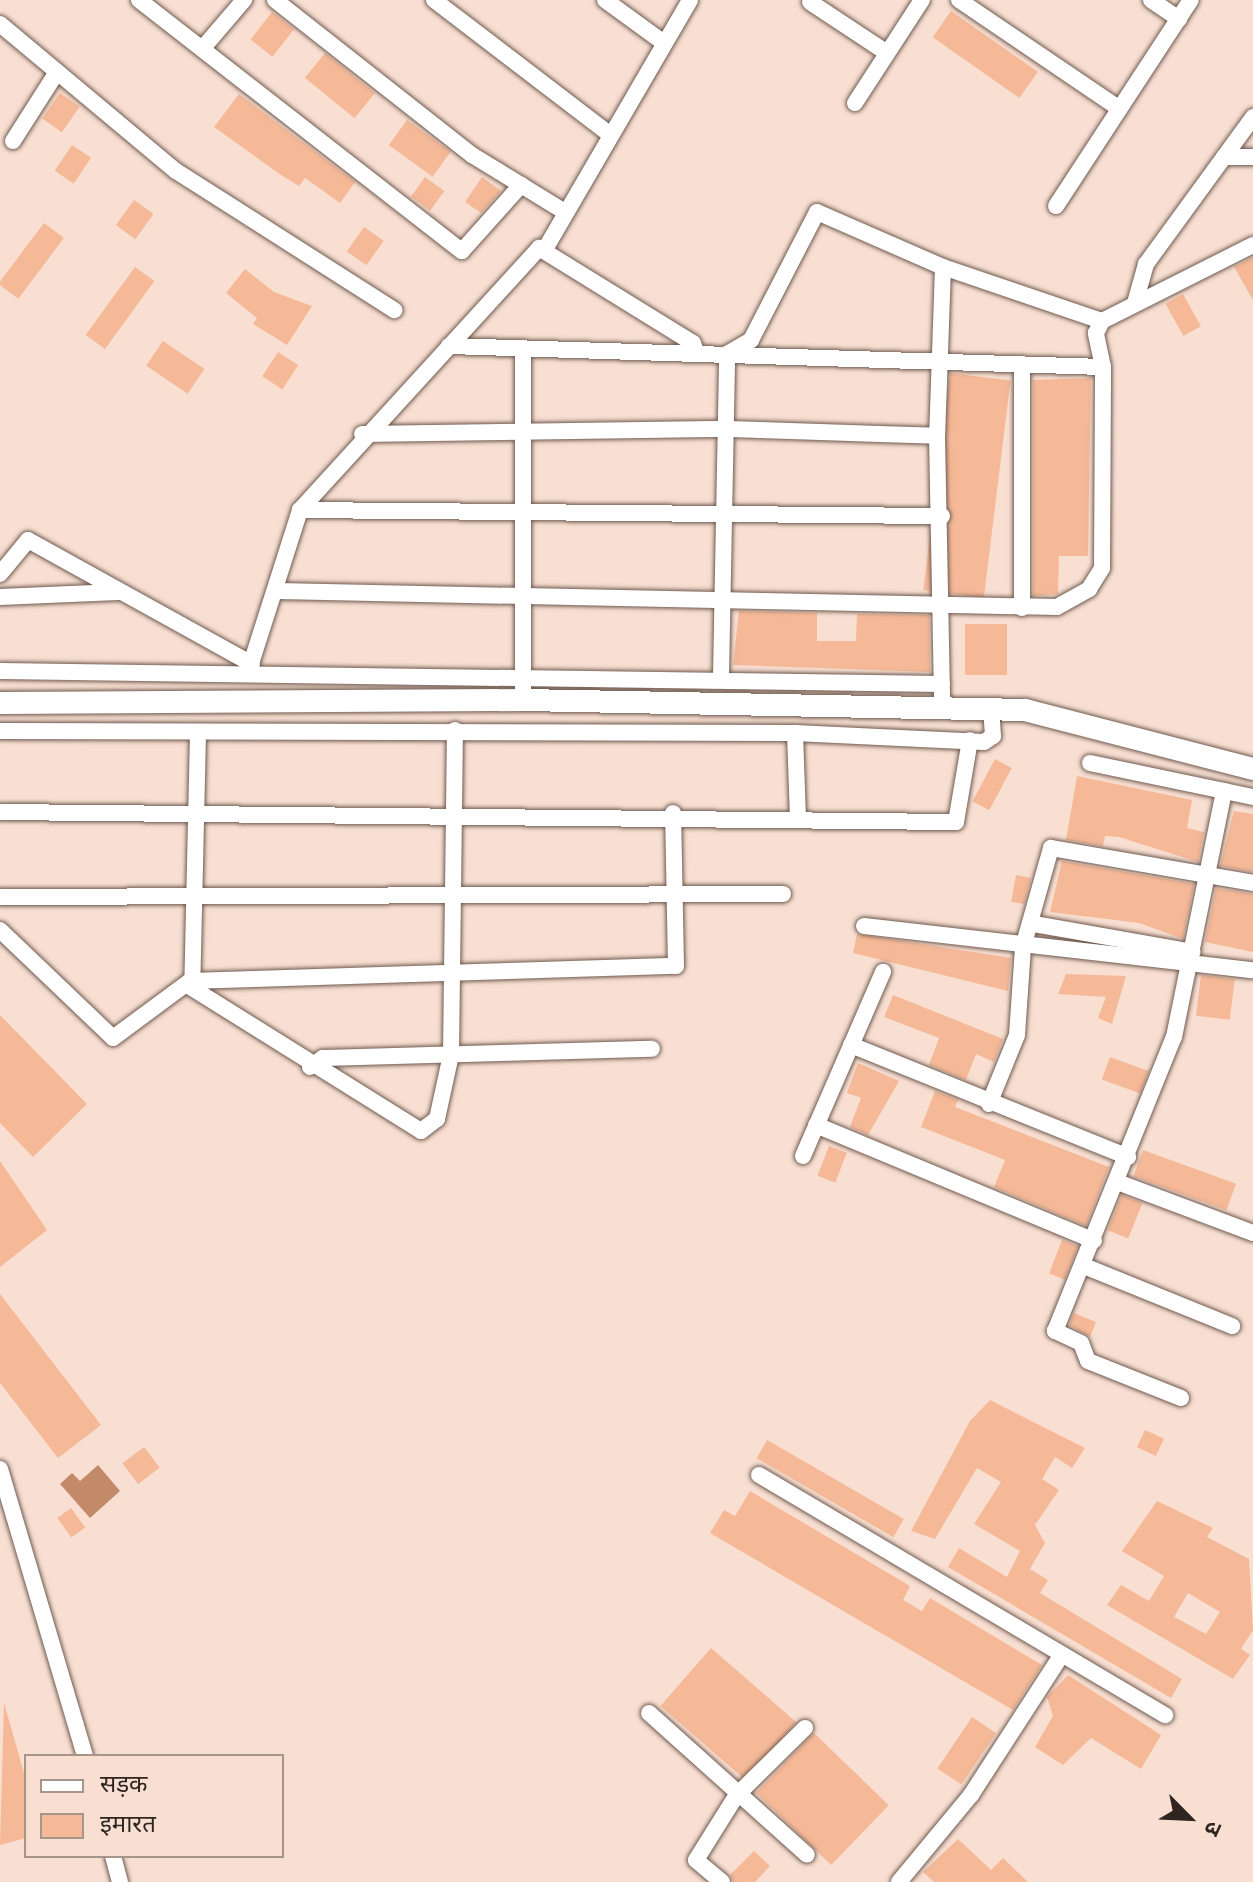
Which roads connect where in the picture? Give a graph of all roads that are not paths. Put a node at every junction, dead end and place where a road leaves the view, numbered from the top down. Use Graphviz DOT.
graph roads {
  1 [pos="139,0"];
  2 [pos="244,0"];
  3 [pos="275,0"];
  4 [pos="434,0"];
  5 [pos="605,0"];
  6 [pos="690,0"];
  7 [pos="922,0"];
  8 [pos="959,0"];
  9 [pos="1151,0"];
  10 [pos="1191,0"];
  11 [pos="810,2"];
  12 [pos="1179,19"];
  13 [pos="0,24"];
  14 [pos="664,43"];
  15 [pos="202,49"];
  16 [pos="887,53"];
  17 [pos="57,72"];
  18 [pos="855,103"];
  19 [pos="1120,109"];
  20 [pos="1253,117"];
  21 [pos="609,134"];
  22 [pos="13,141"];
  23 [pos="1224,157"];
  24 [pos="1253,157"];
  25 [pos="521,185"];
  26 [pos="1056,206"];
  27 [pos="565,212"];
  28 [pos="1253,245"];
  29 [pos="544,251"];
  30 [pos="943,267"];
  31 [pos="1135,303"];
  32 [pos="394,310"];
  33 [pos="1102,321"];
  34 [pos="449,346"];
  35 [pos="523,349"];
  36 [pos="696,352"];
  37 [pos="727,354"];
  38 [pos="942,359"];
  39 [pos="1022,364"];
  40 [pos="1103,367"];
  41 [pos="730,429"];
  42 [pos="362,434"];
  43 [pos="523,435"];
  44 [pos="937,436"];
  45 [pos="300,510"];
  46 [pos="728,512"];
  47 [pos="523,514"];
  48 [pos="942,516"];
  49 [pos="0,574"];
  50 [pos="278,591"];
  51 [pos="119,592"];
  52 [pos="523,594"];
  53 [pos="726,595"];
  54 [pos="0,597"];
  55 [pos="946,600"];
  56 [pos="1022,608"];
  57 [pos="250,669"];
  58 [pos="0,671"];
  59 [pos="721,676"];
  60 [pos="942,684"];
  61 [pos="523,690"];
  62 [pos="0,703"];
  63 [pos="942,707"];
  64 [pos="991,710"];
  65 [pos="455,730"];
  66 [pos="0,731"];
  67 [pos="198,733"];
  68 [pos="795,733"];
  69 [pos="970,740"];
  70 [pos="1090,763"];
  71 [pos="1253,769"];
  72 [pos="1224,791"];
  73 [pos="1253,797"];
  74 [pos="0,812"];
  75 [pos="197,812"];
  76 [pos="673,813"];
  77 [pos="454,814"];
  78 [pos="798,817"];
  79 [pos="1211,873"];
  80 [pos="1253,883"];
  81 [pos="196,894"];
  82 [pos="453,894"];
  83 [pos="675,894"];
  84 [pos="783,894"];
  85 [pos="0,897"];
  86 [pos="1034,924"];
  87 [pos="864,926"];
  88 [pos="0,930"];
  89 [pos="1023,947"];
  90 [pos="1191,956"];
  91 [pos="1253,970"];
  92 [pos="883,972"];
  93 [pos="452,974"];
  94 [pos="190,981"];
  95 [pos="851,1045"];
  96 [pos="652,1049"];
  97 [pos="451,1055"];
  98 [pos="310,1067"];
  99 [pos="989,1104"];
  100 [pos="816,1125"];
  101 [pos="803,1156"];
  102 [pos="1128,1157"];
  103 [pos="1120,1183"];
  104 [pos="1253,1233"];
  105 [pos="1094,1241"];
  106 [pos="1084,1266"];
  107 [pos="1232,1326"];
  108 [pos="1181,1398"];
  109 [pos="0,1469"];
  110 [pos="759,1475"];
  111 [pos="1061,1656"];
  112 [pos="649,1713"];
  113 [pos="1165,1715"];
  114 [pos="805,1728"];
  115 [pos="84,1754"];
  116 [pos="743,1795"];
  117 [pos="807,1855"];
  118 [pos="114,1858"];
  119 [pos="120,1882"];
  120 [pos="722,1882"];
  121 [pos="899,1882"];
  1 -- 15 [label="street"];
  2 -- 15 [label="street"];
  3 -- 25 [label="street"];
  4 -- 21 [label="street"];
  5 -- 14 [label="street"];
  6 -- 14 [label="street"];
  7 -- 16 [label="street"];
  8 -- 19 [label="street"];
  9 -- 12 [label="street"];
  10 -- 12 [label="street"];
  11 -- 16 [label="street"];
  12 -- 19 [label="street"];
  13 -- 17 [label="street"];
  14 -- 21 [label="street"];
  15 -- 25 [label="street"];
  16 -- 18 [label="street"];
  17 -- 22 [label="street"];
  17 -- 32 [label="street"];
  19 -- 26 [label="street"];
  20 -- 23 [label="street"];
  21 -- 27 [label="street"];
  23 -- 24 [label="street"];
  23 -- 31 [label="street"];
  25 -- 27 [label="street"];
  27 -- 29 [label="street"];
  28 -- 31 [label="street"];
  29 -- 34 [label="street"];
  29 -- 36 [label="street"];
  30 -- 33 [label="street"];
  30 -- 37 [label="street"];
  30 -- 38 [label="street"];
  31 -- 33 [label="street"];
  33 -- 40 [label="street"];
  34 -- 35 [label="street"];
  34 -- 42 [label="street"];
  35 -- 36 [label="street"];
  35 -- 43 [label="street"];
  36 -- 37 [label="street"];
  37 -- 38 [label="street"];
  37 -- 41 [label="street"];
  38 -- 39 [label="street"];
  38 -- 44 [label="street"];
  39 -- 40 [label="street"];
  39 -- 56 [label="street"];
  40 -- 56 [label="street"];
  41 -- 43 [label="street"];
  41 -- 44 [label="street"];
  41 -- 46 [label="street"];
  42 -- 43 [label="street"];
  42 -- 45 [label="street"];
  43 -- 47 [label="street"];
  44 -- 48 [label="street"];
  45 -- 47 [label="street"];
  45 -- 50 [label="street"];
  46 -- 47 [label="street"];
  46 -- 48 [label="street"];
  46 -- 53 [label="street"];
  47 -- 52 [label="street"];
  48 -- 55 [label="street"];
  49 -- 51 [label="street"];
  50 -- 52 [label="street"];
  50 -- 57 [label="street"];
  51 -- 54 [label="street"];
  51 -- 57 [label="street"];
  52 -- 53 [label="street"];
  52 -- 61 [label="street"];
  53 -- 55 [label="street"];
  53 -- 59 [label="street"];
  55 -- 56 [label="street"];
  55 -- 60 [label="street"];
  57 -- 58 [label="street"];
  57 -- 61 [label="street"];
  59 -- 60 [label="street"];
  59 -- 61 [label="street"];
  60 -- 63 [label="street"];
  61 -- 62 [label="street"];
  61 -- 63 [label="street"];
  63 -- 64 [label="street"];
  64 -- 69 [label="street"];
  64 -- 71 [label="street"];
  65 -- 67 [label="street"];
  65 -- 68 [label="street"];
  65 -- 77 [label="street"];
  66 -- 67 [label="street"];
  67 -- 75 [label="street"];
  68 -- 69 [label="street"];
  68 -- 78 [label="street"];
  69 -- 78 [label="street"];
  70 -- 72 [label="street"];
  72 -- 73 [label="street"];
  72 -- 79 [label="street"];
  74 -- 75 [label="street"];
  75 -- 77 [label="street"];
  75 -- 81 [label="street"];
  76 -- 77 [label="street"];
  76 -- 78 [label="street"];
  76 -- 83 [label="street"];
  77 -- 82 [label="street"];
  79 -- 80 [label="street"];
  79 -- 86 [label="street"];
  79 -- 90 [label="street"];
  81 -- 82 [label="street"];
  81 -- 85 [label="street"];
  81 -- 94 [label="street"];
  82 -- 83 [label="street"];
  82 -- 93 [label="street"];
  83 -- 84 [label="street"];
  83 -- 93 [label="street"];
  86 -- 89 [label="street"];
  86 -- 90 [label="street"];
  87 -- 89 [label="street"];
  88 -- 94 [label="street"];
  89 -- 90 [label="street"];
  89 -- 99 [label="street"];
  90 -- 91 [label="street"];
  90 -- 102 [label="street"];
  92 -- 95 [label="street"];
  93 -- 94 [label="street"];
  93 -- 97 [label="street"];
  94 -- 98 [label="street"];
  95 -- 99 [label="street"];
  95 -- 100 [label="street"];
  96 -- 97 [label="street"];
  97 -- 98 [label="street"];
  97 -- 98 [label="street"];
  99 -- 102 [label="street"];
  100 -- 101 [label="street"];
  100 -- 105 [label="street"];
  102 -- 103 [label="street"];
  103 -- 104 [label="street"];
  103 -- 105 [label="street"];
  105 -- 106 [label="street"];
  106 -- 107 [label="street"];
  106 -- 108 [label="street"];
  109 -- 115 [label="street"];
  110 -- 111 [label="street"];
  111 -- 113 [label="street"];
  111 -- 121 [label="street"];
  112 -- 116 [label="street"];
  114 -- 116 [label="street"];
  116 -- 117 [label="street"];
  116 -- 120 [label="street"];
  118 -- 119 [label="street"];
}
